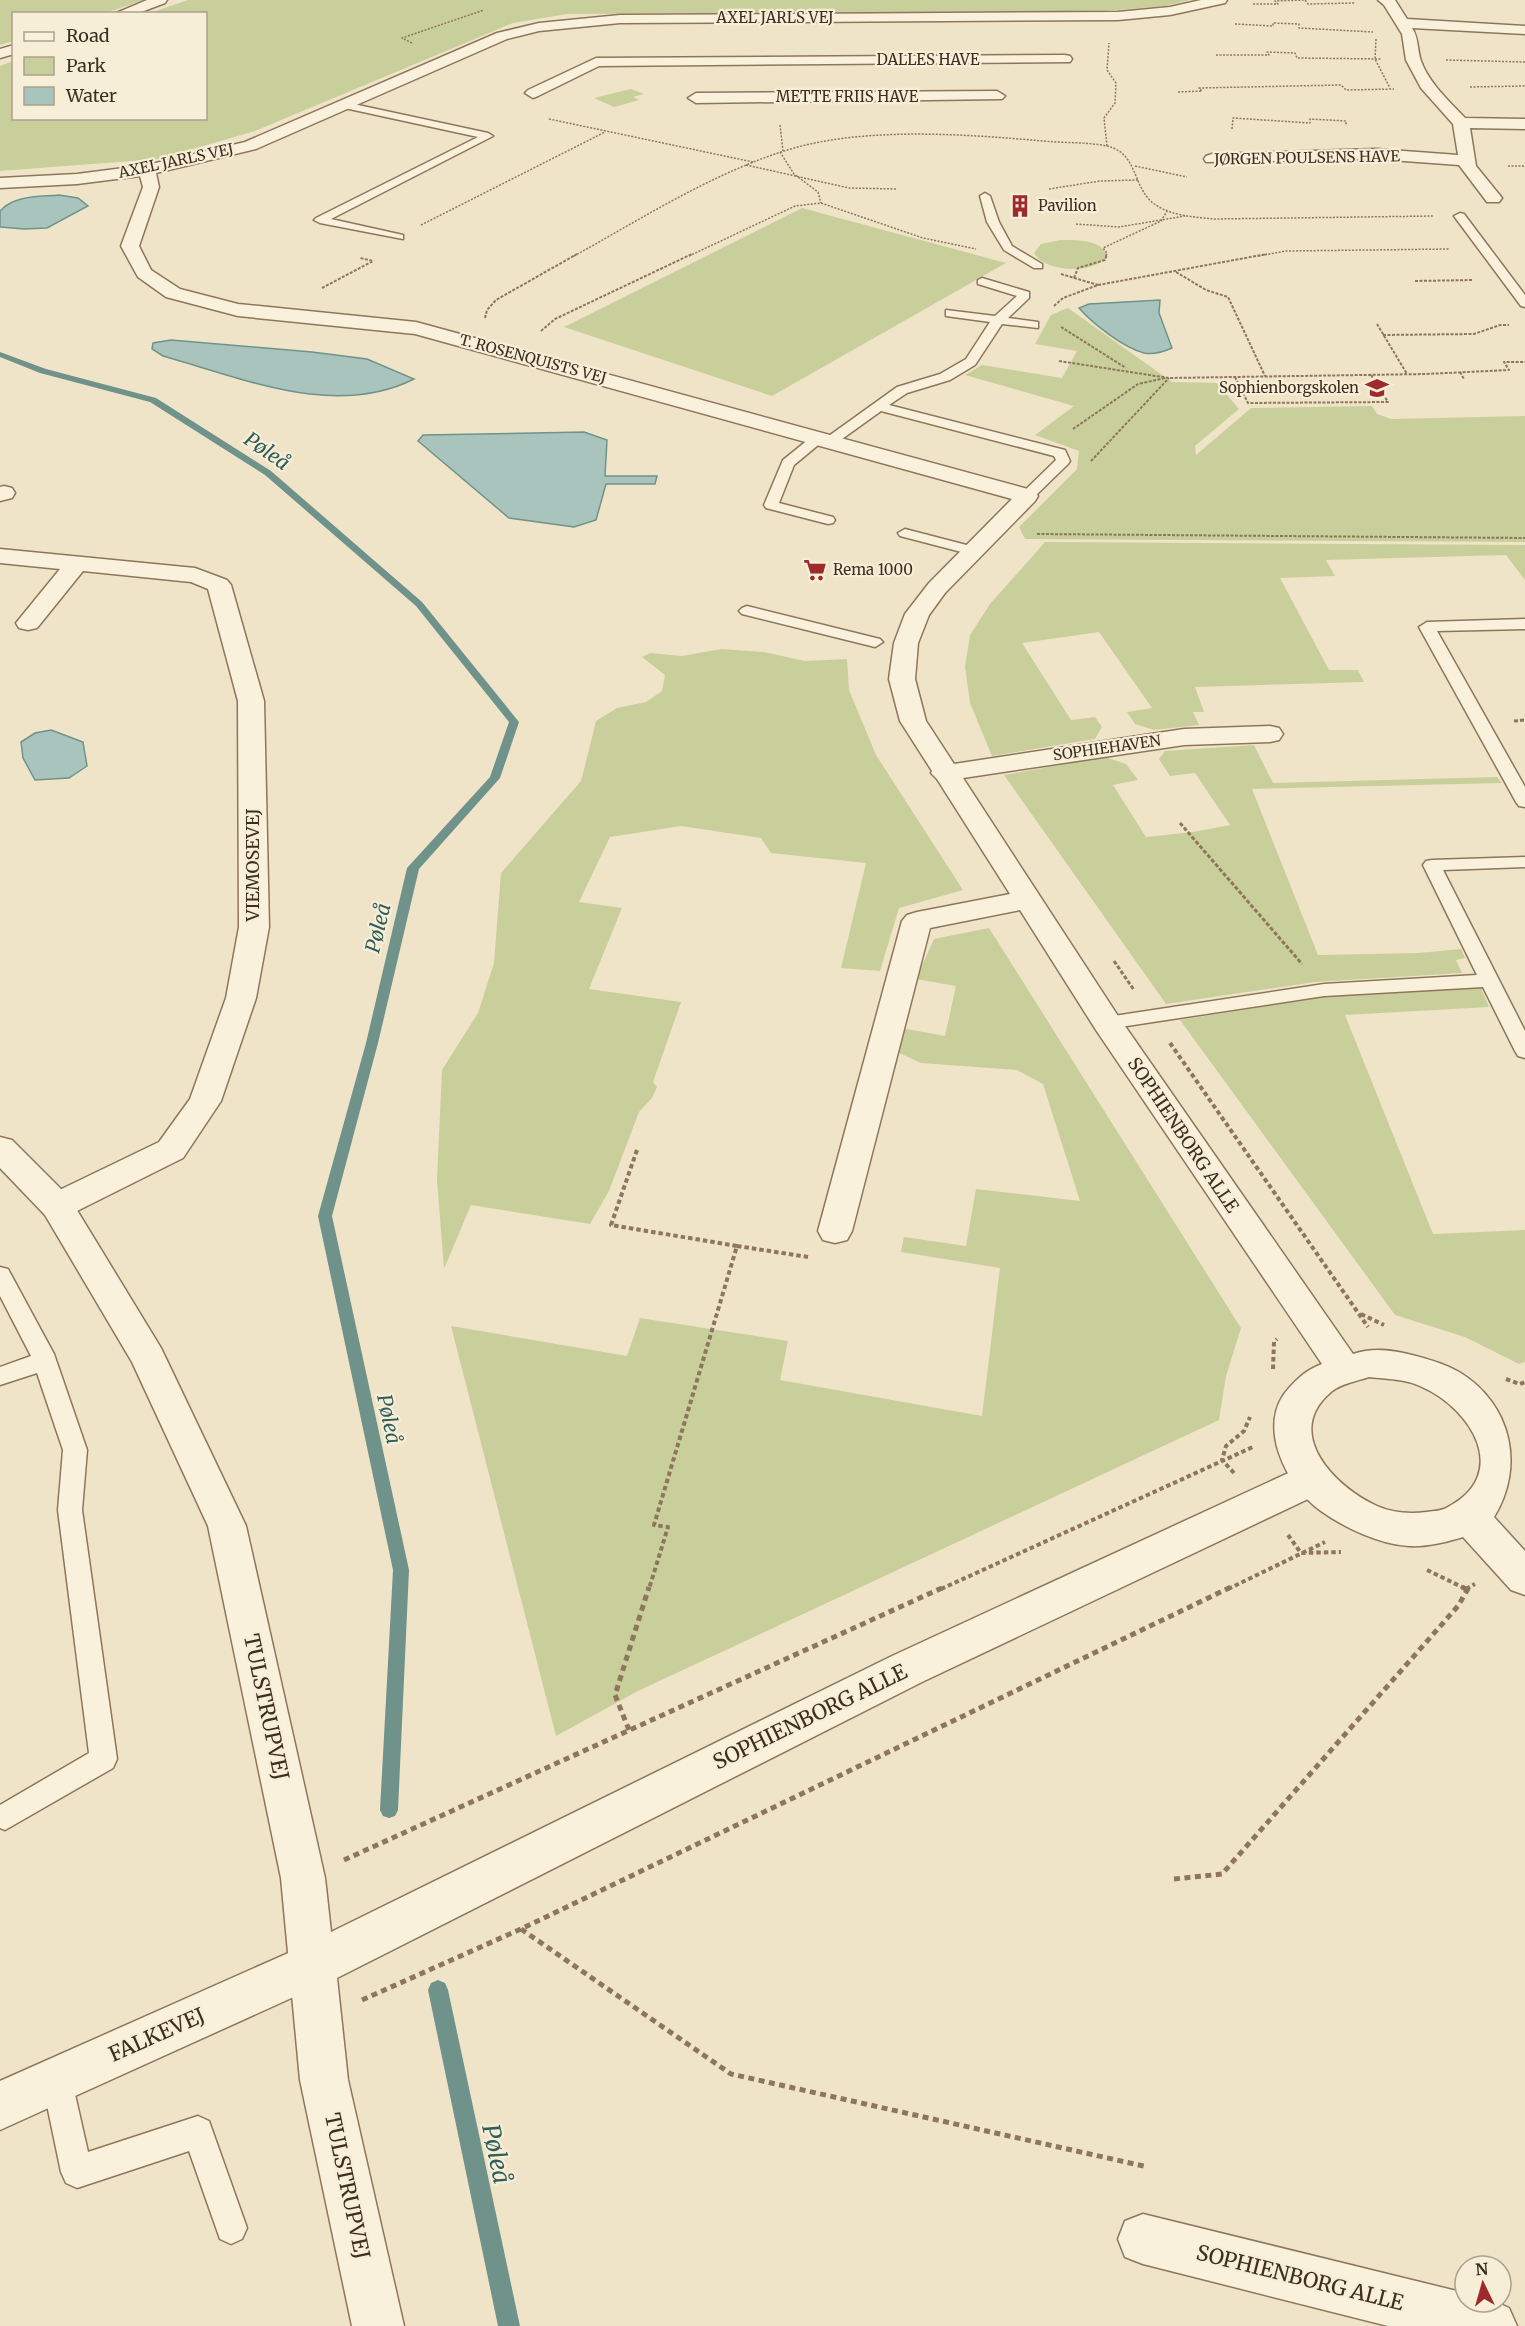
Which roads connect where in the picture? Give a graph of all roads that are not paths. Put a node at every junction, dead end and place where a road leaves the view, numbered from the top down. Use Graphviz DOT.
graph roads {
  1 [pos="160,0"];
  2 [pos="1220,0"];
  3 [pos="1385,0"];
  4 [pos="127,12"];
  5 [pos="1402,23"];
  6 [pos="1525,30"];
  7 [pos="790,55"];
  8 [pos="1065,59"];
  9 [pos="533,93"];
  10 [pos="997,96"];
  11 [pos="696,98"];
  12 [pos="797,98"];
  13 [pos="344,105"];
  14 [pos="1461,123"];
  15 [pos="1525,124"];
  16 [pos="1212,159"];
  17 [pos="1467,161"];
  18 [pos="147,170"];
  19 [pos="0,183"];
  20 [pos="985,196"];
  21 [pos="1493,198"];
  22 [pos="1460,216"];
  23 [pos="399,237"];
  24 [pos="1038,266"];
  25 [pos="982,282"];
  26 [pos="1525,303"];
  27 [pos="950,313"];
  28 [pos="998,320"];
  29 [pos="1038,320"];
  30 [pos="877,406"];
  31 [pos="824,440"];
  32 [pos="1027,496"];
  33 [pos="828,520"];
  34 [pos="905,533"];
  35 [pos="973,551"];
  36 [pos="0,556"];
  37 [pos="77,563"];
  38 [pos="747,611"];
  39 [pos="28,623"];
  40 [pos="1525,624"];
  41 [pos="875,642"];
  42 [pos="1270,734"];
  43 [pos="944,773"];
  44 [pos="1525,802"];
  45 [pos="1525,862"];
  46 [pos="1027,900"];
  47 [pos="1490,980"];
  48 [pos="1107,1023"];
  49 [pos="1525,1051"];
  50 [pos="0,1148"];
  51 [pos="57,1206"];
  52 [pos="835,1231"];
  53 [pos="0,1275"];
  54 [pos="45,1361"];
  55 [pos="1343,1367"];
  56 [pos="0,1376"];
  57 [pos="1512,1439"];
  58 [pos="1311,1480"];
  59 [pos="1470,1518"];
  60 [pos="1519,1571"];
  61 [pos="5,1817"];
  62 [pos="313,1965"];
  63 [pos="57,2080"];
  64 [pos="0,2106"];
  65 [pos="231,2228"];
  66 [pos="1143,2239"];
  67 [pos="1462,2322"];
  68 [pos="378,2326"];
  1 -- 4 [label="street"];
  2 -- 13 [label="street, AXEL JARLS VEJ"];
  3 -- 5 [label="street"];
  5 -- 6 [label="street"];
  5 -- 14 [label="street"];
  7 -- 8 [label="street, DALLES HAVE"];
  7 -- 9 [label="street, DALLES HAVE"];
  7 -- 12 [label="street"];
  10 -- 12 [label="street, METTE FRIIS HAVE"];
  11 -- 12 [label="street, METTE FRIIS HAVE"];
  13 -- 18 [label="street, AXEL JARLS VEJ"];
  13 -- 23 [label="lane"];
  14 -- 15 [label="street"];
  14 -- 17 [label="street"];
  16 -- 17 [label="street, JØRGEN POULSENS HAVE"];
  17 -- 21 [label="street"];
  18 -- 19 [label="street, AXEL JARLS VEJ"];
  18 -- 31 [label="street, T. ROSENQUISTS VEJ"];
  20 -- 24 [label="lane"];
  22 -- 26 [label="lane"];
  25 -- 28 [label="lane"];
  27 -- 28 [label="lane"];
  28 -- 29 [label="lane"];
  28 -- 30 [label="lane"];
  30 -- 31 [label="lane"];
  30 -- 32 [label="lane"];
  31 -- 32 [label="street, T. ROSENQUISTS VEJ"];
  31 -- 33 [label="lane"];
  32 -- 35 [label="street, SOPHIENBORG ALLE"];
  34 -- 35 [label="lane"];
  35 -- 43 [label="street, SOPHIENBORG ALLE"];
  36 -- 37 [label="street, VIEMOSEVEJ"];
  37 -- 39 [label="street"];
  37 -- 51 [label="street, VIEMOSEVEJ"];
  38 -- 41 [label="lane"];
  40 -- 44 [label="lane"];
  42 -- 43 [label="street, SOPHIEHAVEN"];
  43 -- 46 [label="street, SOPHIENBORG ALLE"];
  45 -- 47 [label="lane"];
  46 -- 48 [label="street, SOPHIENBORG ALLE"];
  46 -- 52 [label="street"];
  47 -- 48 [label="lane"];
  47 -- 49 [label="lane"];
  48 -- 55 [label="street, SOPHIENBORG ALLE"];
  50 -- 51 [label="street, TULSTRUPVEJ"];
  51 -- 62 [label="street, TULSTRUPVEJ"];
  53 -- 54 [label="lane"];
  54 -- 56 [label="lane"];
  54 -- 61 [label="lane"];
  55 -- 57 [label="street"];
  55 -- 58 [label="street"];
  57 -- 59 [label="street"];
  58 -- 59 [label="street"];
  58 -- 62 [label="street, SOPHIENBORG ALLE"];
  59 -- 60 [label="street"];
  62 -- 63 [label="street, FALKEVEJ"];
  62 -- 68 [label="street, TULSTRUPVEJ"];
  63 -- 64 [label="street, FALKEVEJ"];
  63 -- 65 [label="lane"];
  66 -- 67 [label="street, SOPHIENBORG ALLE"];
}
